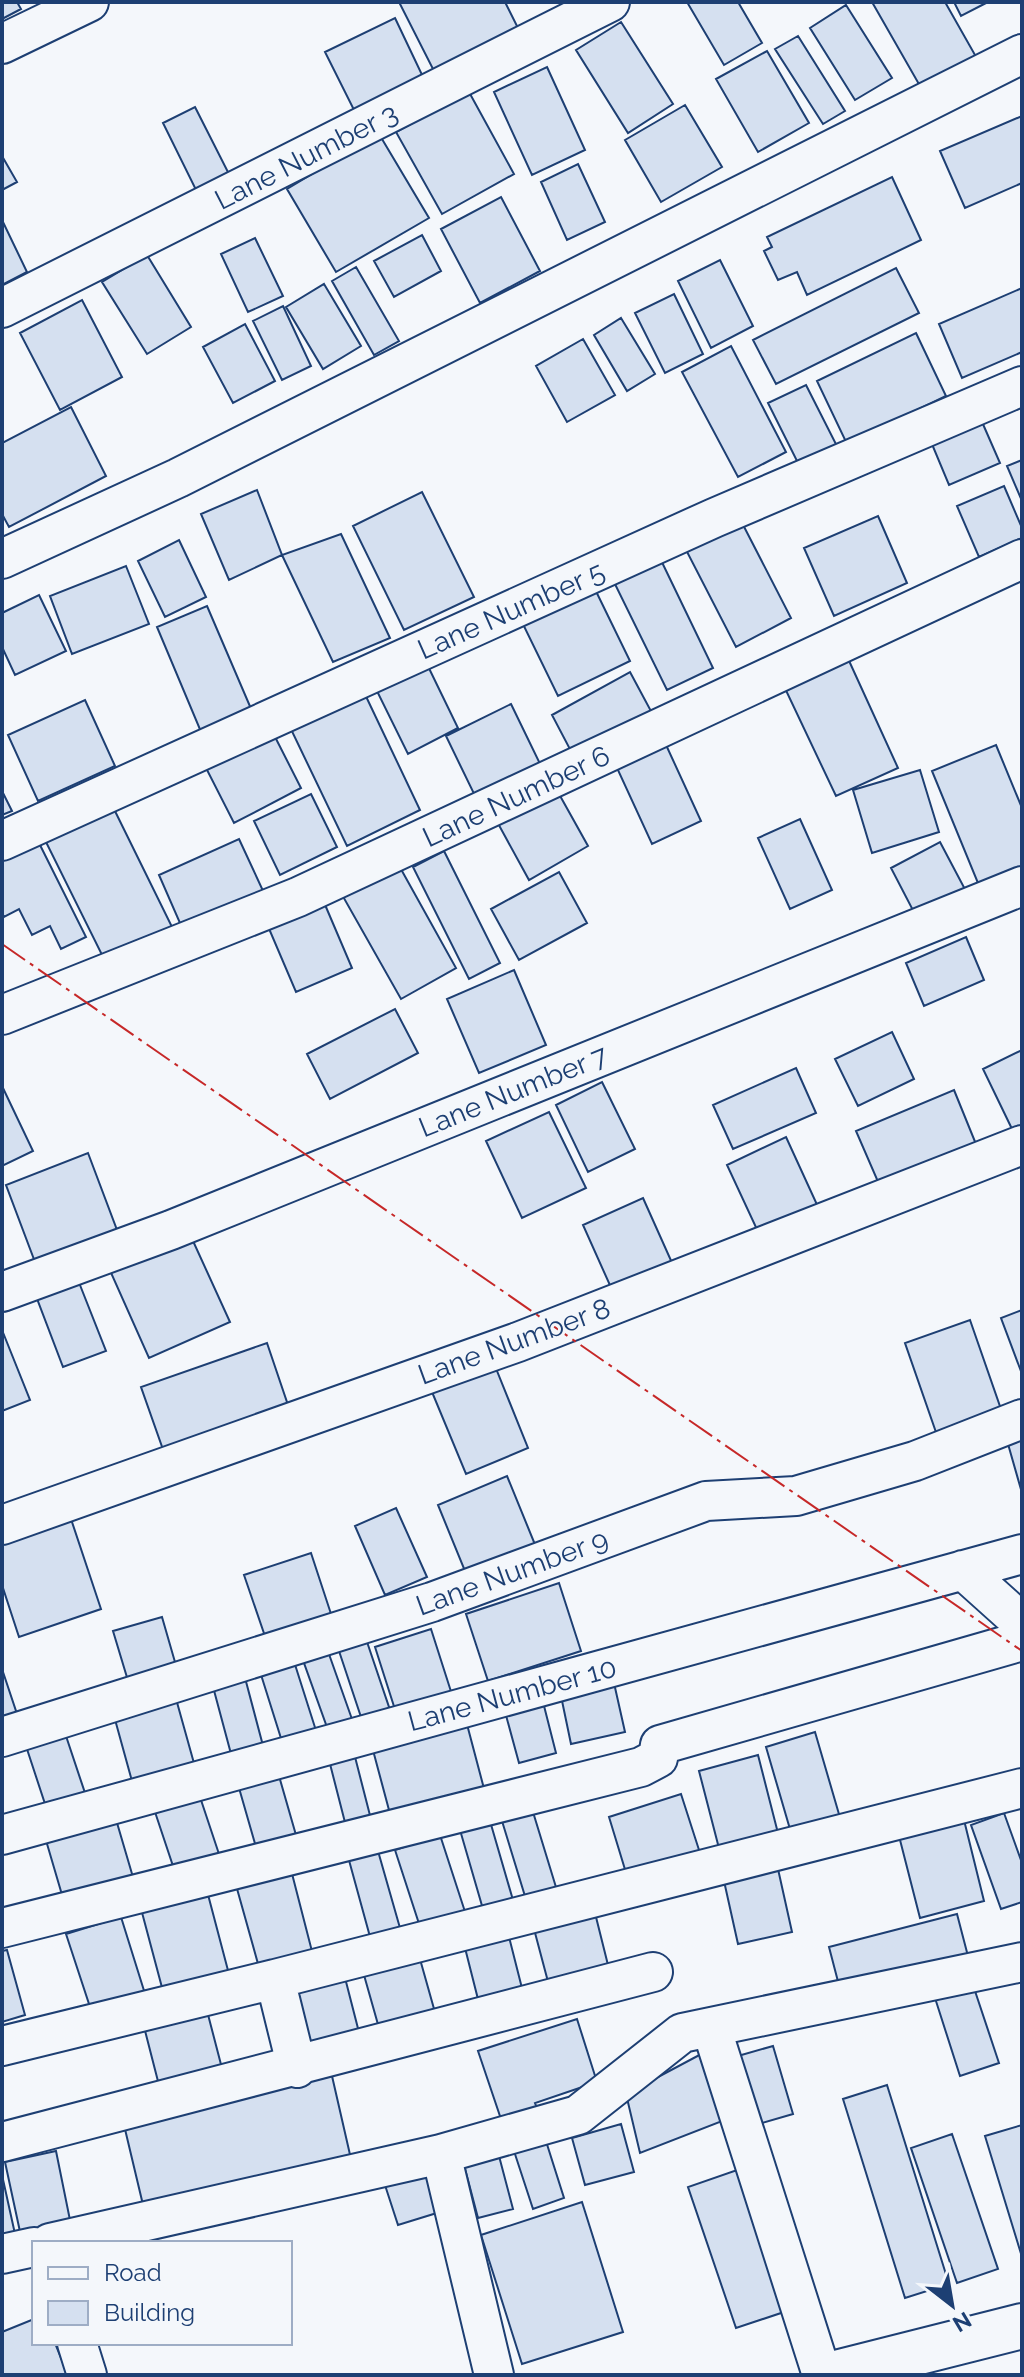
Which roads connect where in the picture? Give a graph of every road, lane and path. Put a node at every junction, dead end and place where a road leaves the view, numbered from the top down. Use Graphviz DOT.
graph roads {
  1 [pos="89,2"];
  2 [pos="610,2"];
  3 [pos="2,44"];
  4 [pos="1022,54"];
  5 [pos="2,308"];
  6 [pos="1022,386"];
  7 [pos="2,559"];
  8 [pos="1022,559"];
  9 [pos="2,841"];
  10 [pos="1022,886"];
  11 [pos="2,1015"];
  12 [pos="1022,1145"];
  13 [pos="2,1292"];
  14 [pos="1022,1419"];
  15 [pos="2,1525"];
  16 [pos="1022,1554"];
  17 [pos="963,1570"];
  18 [pos="1022,1623"];
  19 [pos="1022,1641"];
  20 [pos="2,1737"];
  21 [pos="1022,1788"];
  22 [pos="2,1835"];
  23 [pos="2,1928"];
  24 [pos="1022,1962"];
  25 [pos="653,1972"];
  26 [pos="275,1979"];
  27 [pos="711,2027"];
  28 [pos="2,2046"];
  29 [pos="297,2068"];
  30 [pos="2,2142"];
  31 [pos="441,2154"];
  32 [pos="59,2241"];
  33 [pos="32,2247"];
  34 [pos="2,2254"];
  35 [pos="1022,2326"];
  36 [pos="78,2345"];
  37 [pos="87,2375"];
  38 [pos="494,2375"];
  39 [pos="825,2375"];
  1 -- 3 [label="street"];
  2 -- 5 [label="street, Lane Number 3"];
  4 -- 7 [label="street"];
  6 -- 9 [label="street, Lane Number 5"];
  8 -- 11 [label="street, Lane Number 6"];
  10 -- 13 [label="street, Lane Number 7"];
  12 -- 15 [label="street, Lane Number 8"];
  14 -- 20 [label="street, Lane Number 9"];
  16 -- 17 [label="street, Lane Number 10"];
  17 -- 18 [label="street"];
  17 -- 22 [label="street, Lane Number 10"];
  19 -- 23 [label="street"];
  21 -- 26 [label="street"];
  24 -- 27 [label="street"];
  25 -- 29 [label="street"];
  26 -- 28 [label="street"];
  26 -- 29 [label="street"];
  27 -- 31 [label="street"];
  27 -- 39 [label="street"];
  29 -- 30 [label="street"];
  31 -- 32 [label="street"];
  31 -- 38 [label="street"];
  33 -- 34 [label="street"];
  35 -- 39 [label="street"];
  36 -- 37 [label="street"];
}
